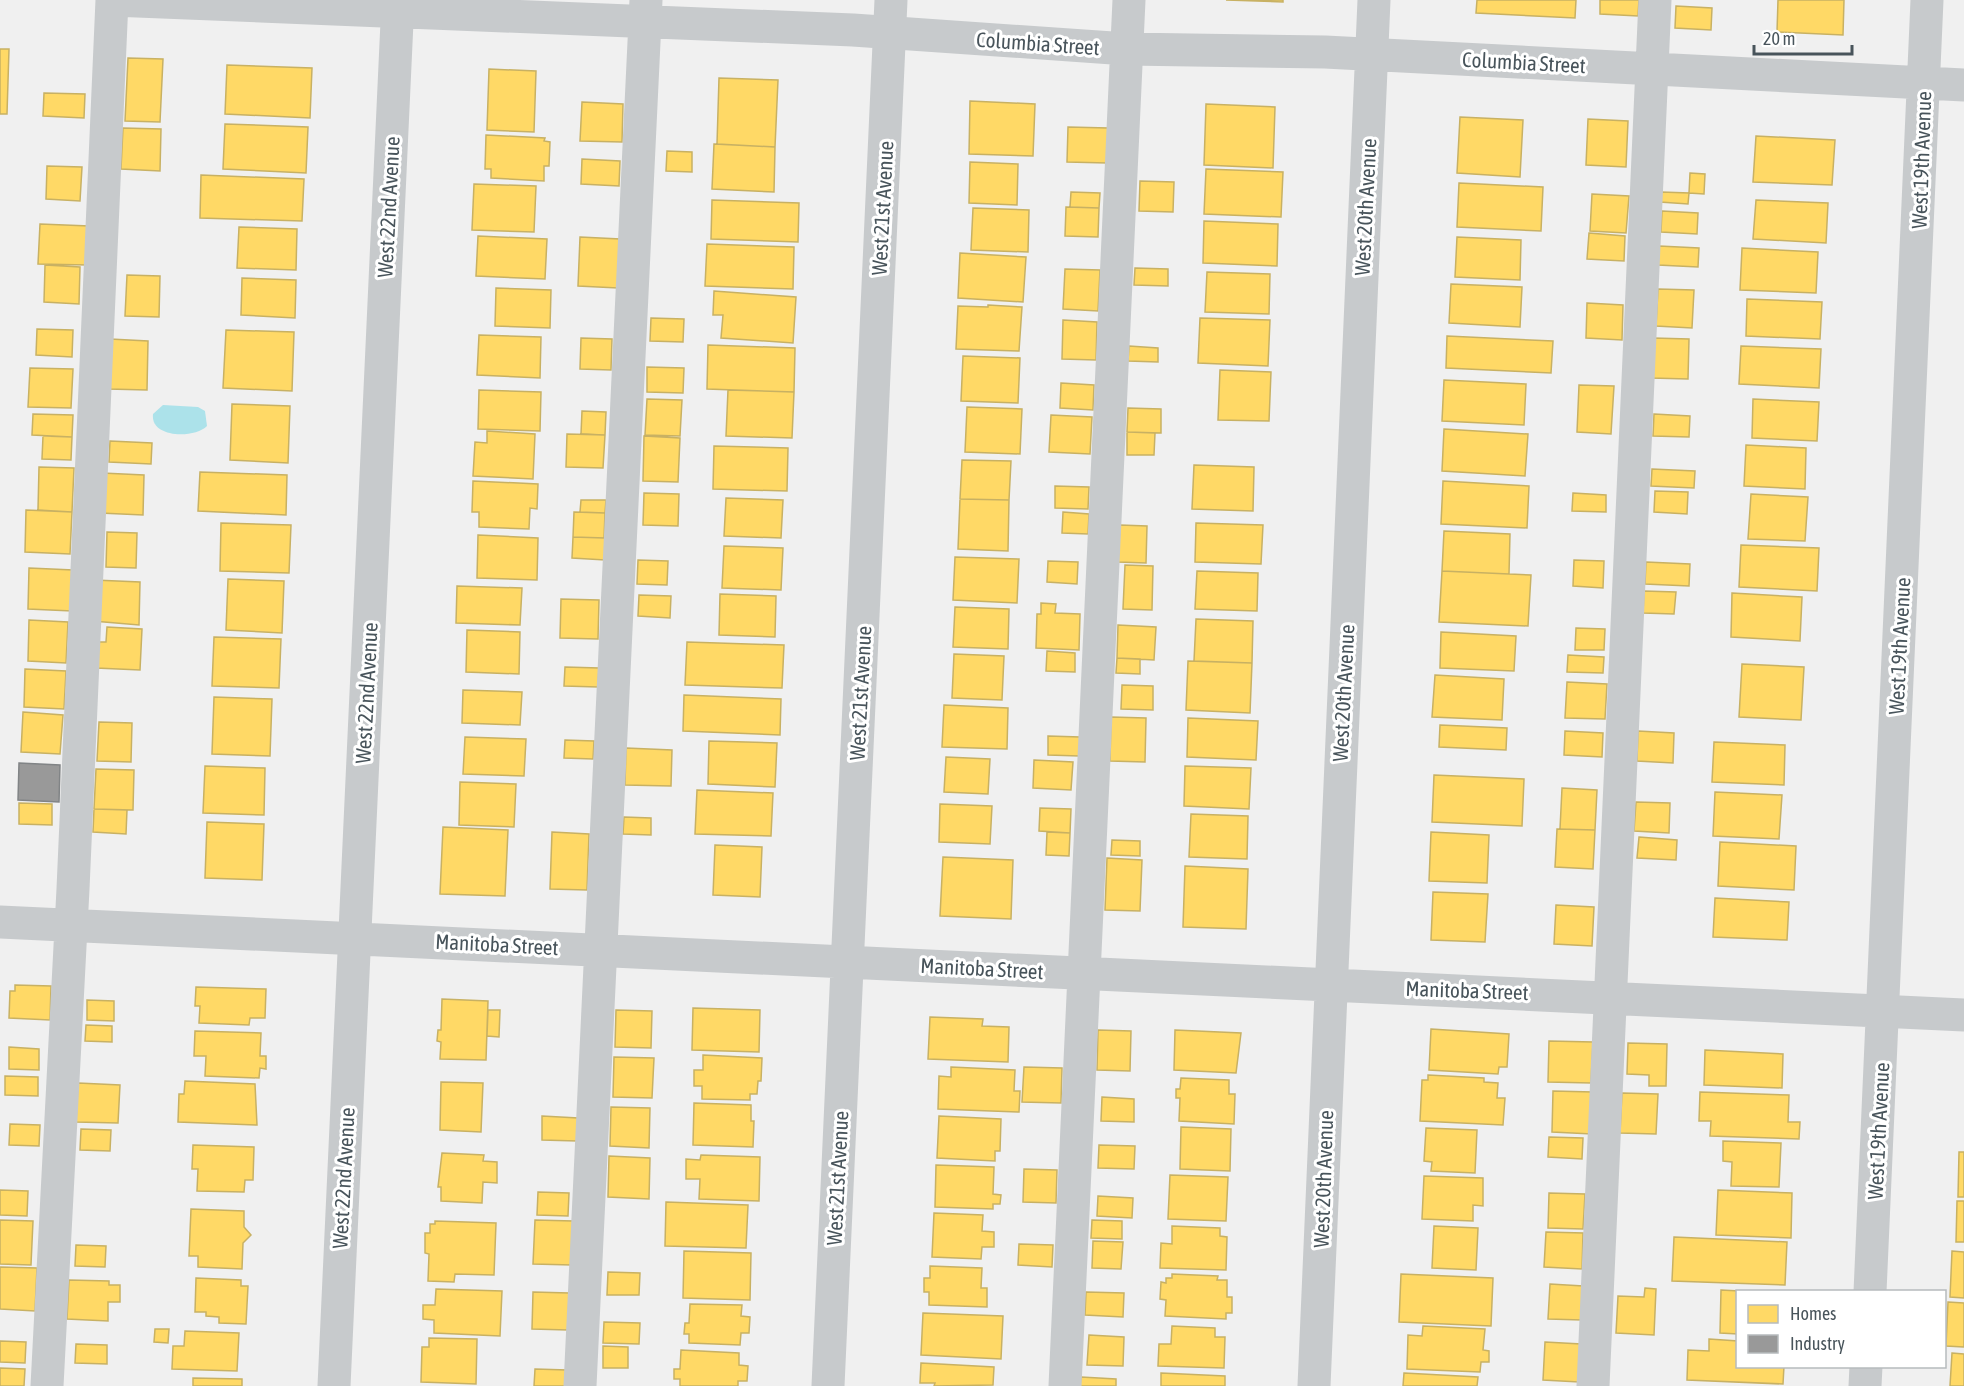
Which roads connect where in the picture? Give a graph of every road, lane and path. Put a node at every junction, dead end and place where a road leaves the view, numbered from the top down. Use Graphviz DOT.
graph roads {
  1 [pos="112,0"];
  2 [pos="891,0"];
  3 [pos="1129,0"];
  4 [pos="1374,0"];
  5 [pos="1655,0"];
  6 [pos="1927,0"];
  7 [pos="398,6"];
  8 [pos="645,11"];
  9 [pos="890,33"];
  10 [pos="1127,50"];
  11 [pos="1372,55"];
  12 [pos="1652,69"];
  13 [pos="1924,83"];
  14 [pos="1964,85"];
  15 [pos="0,922"];
  16 [pos="72,925"];
  17 [pos="354,937"];
  18 [pos="600,949"];
  19 [pos="848,961"];
  20 [pos="1084,972"];
  21 [pos="1330,984"];
  22 [pos="1611,997"];
  23 [pos="1883,1011"];
  24 [pos="1964,1015"];
  25 [pos="1870,1290"];
  26 [pos="1866,1368"];
  27 [pos="47,1386"];
  28 [pos="334,1386"];
  29 [pos="580,1386"];
  30 [pos="828,1386"];
  31 [pos="1065,1386"];
  32 [pos="1314,1386"];
  33 [pos="1593,1386"];
  34 [pos="1865,1386"];
  1 -- 7 [label="street, Columbia Street"];
  1 -- 16 [label="street"];
  2 -- 9 [label="street, West 21st Avenue"];
  3 -- 10 [label="street"];
  4 -- 11 [label="street, West 20th Avenue"];
  5 -- 12 [label="street"];
  6 -- 13 [label="street, West 19th Avenue"];
  7 -- 8 [label="street, Columbia Street"];
  7 -- 17 [label="street, West 22nd Avenue"];
  8 -- 9 [label="street, Columbia Street"];
  8 -- 18 [label="street"];
  9 -- 10 [label="street, Columbia Street"];
  9 -- 19 [label="street, West 21st Avenue"];
  10 -- 11 [label="street, Columbia Street"];
  10 -- 20 [label="street"];
  11 -- 12 [label="street, Columbia Street"];
  11 -- 21 [label="street, West 20th Avenue"];
  12 -- 13 [label="street, Columbia Street"];
  12 -- 22 [label="street"];
  13 -- 14 [label="street, Columbia Street"];
  13 -- 23 [label="street, West 19th Avenue"];
  15 -- 16 [label="street, Manitoba Street"];
  16 -- 17 [label="street, Manitoba Street"];
  16 -- 27 [label="street"];
  17 -- 18 [label="street, Manitoba Street"];
  17 -- 28 [label="street, West 22nd Avenue"];
  18 -- 19 [label="street, Manitoba Street"];
  18 -- 29 [label="street"];
  19 -- 20 [label="street, Manitoba Street"];
  19 -- 30 [label="street, West 21st Avenue"];
  20 -- 21 [label="street, Manitoba Street"];
  20 -- 31 [label="street"];
  21 -- 22 [label="street, Manitoba Street"];
  21 -- 32 [label="street, West 20th Avenue"];
  22 -- 23 [label="street, Manitoba Street"];
  22 -- 33 [label="street"];
  23 -- 24 [label="street, Manitoba Street"];
  23 -- 25 [label="street, West 19th Avenue"];
  26 -- 34 [label="street"];
}
